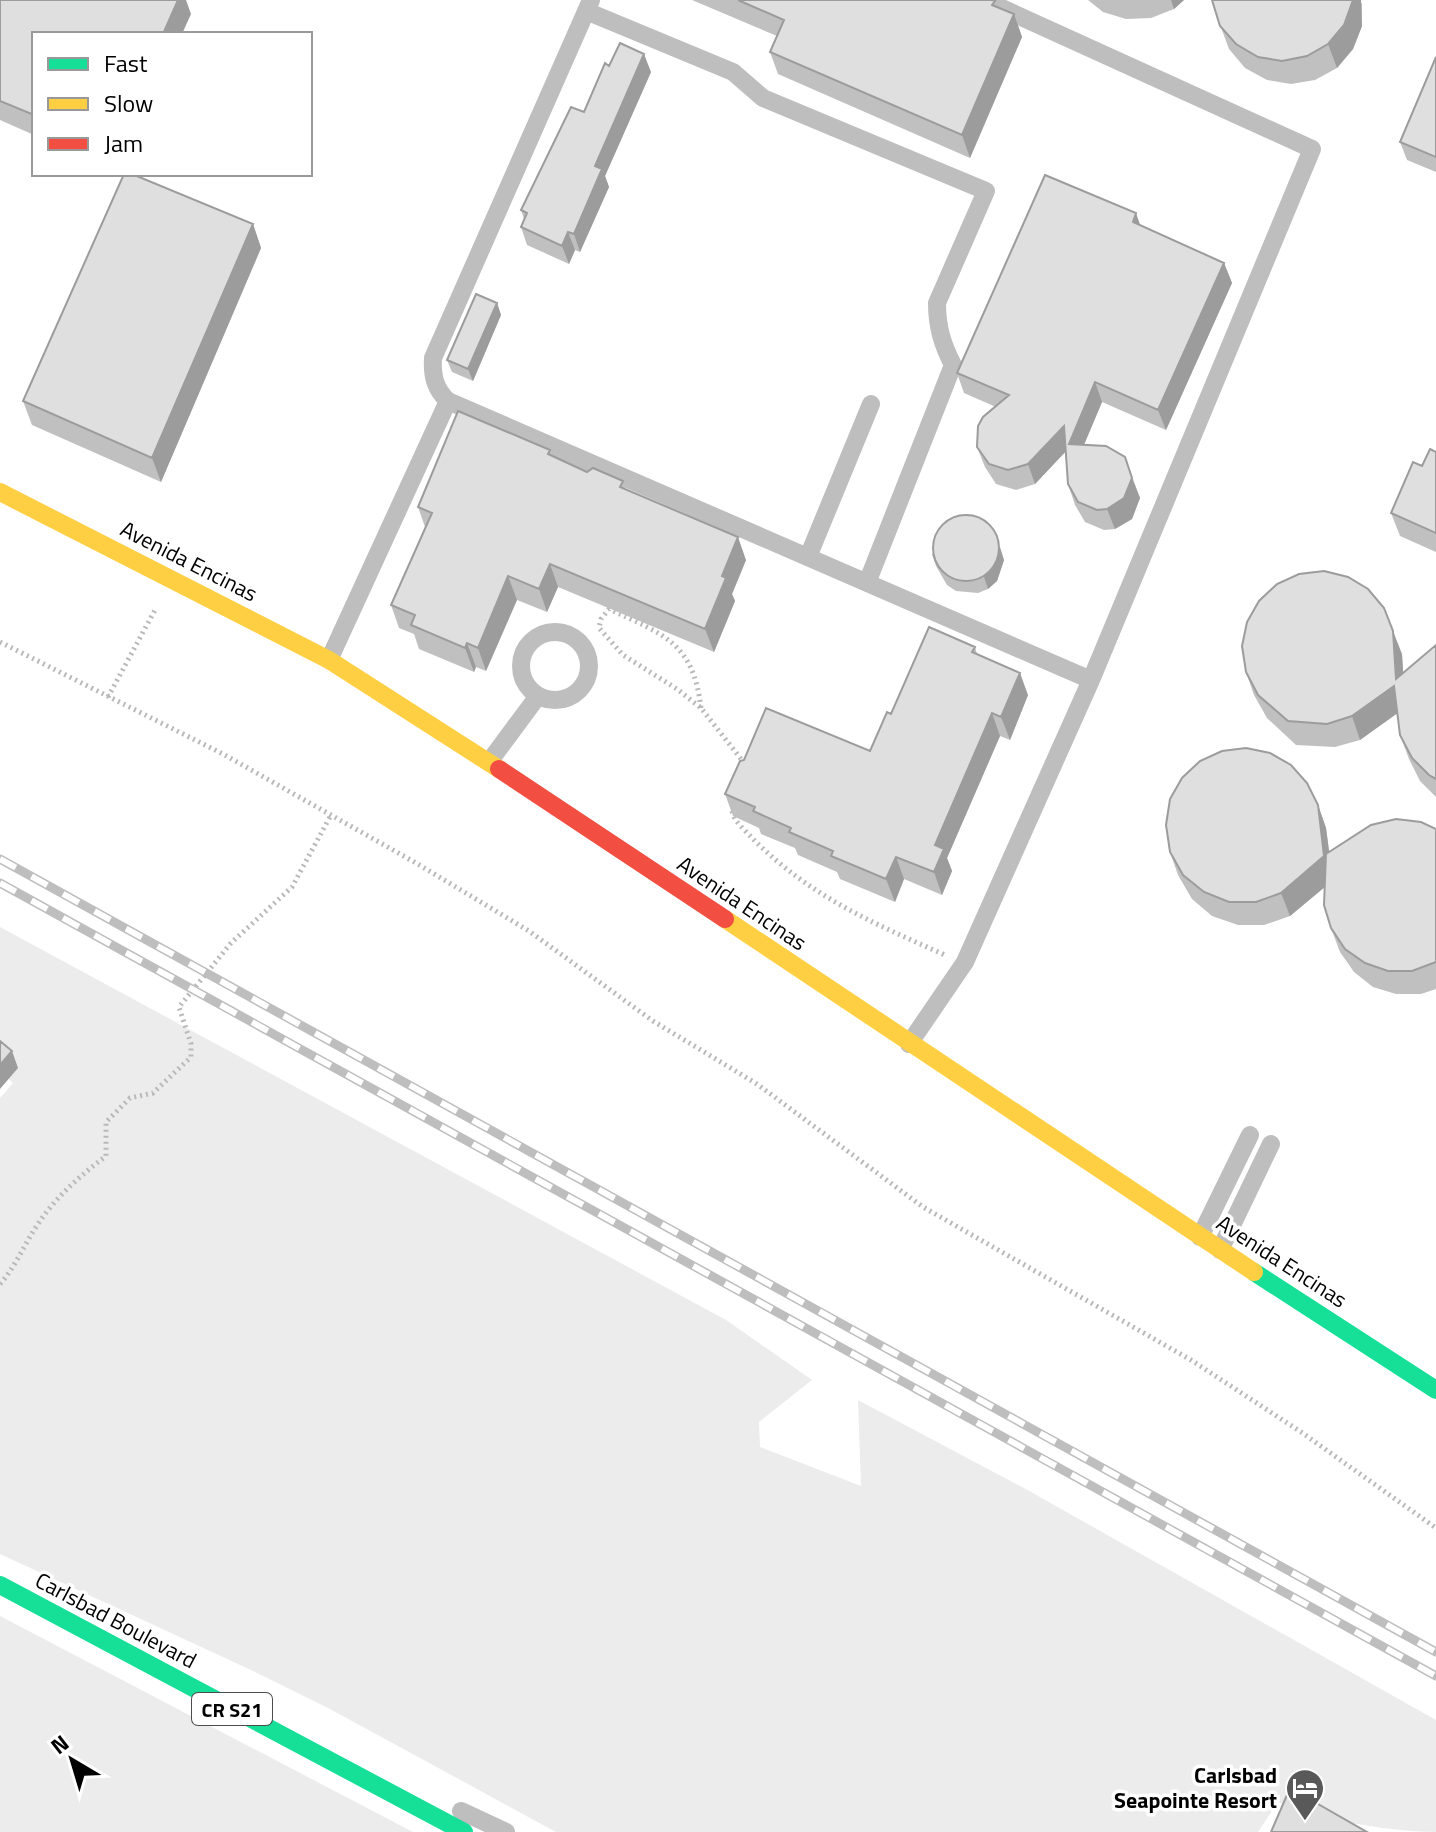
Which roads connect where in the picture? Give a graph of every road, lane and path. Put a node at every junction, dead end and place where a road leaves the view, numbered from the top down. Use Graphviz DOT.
graph roads {
  1 [pos="984,0"];
  2 [pos="588,6"];
  3 [pos="448,401"];
  4 [pos="871,404"];
  5 [pos="0,492"];
  6 [pos="808,557"];
  7 [pos="171,579"];
  8 [pos="867,583"];
  9 [pos="0,642"];
  10 [pos="329,660"];
  11 [pos="1091,680"];
  12 [pos="538,696"];
  13 [pos="108,697"];
  14 [pos="701,708"];
  15 [pos="489,762"];
  16 [pos="751,772"];
  17 [pos="732,809"];
  18 [pos="331,815"];
  19 [pos="945,956"];
  20 [pos="909,1044"];
  21 [pos="1250,1135"];
  22 [pos="1271,1144"];
  23 [pos="1200,1237"];
  24 [pos="1220,1250"];
  25 [pos="0,1284"];
  26 [pos="1436,1390"];
  27 [pos="1436,1528"];
  28 [pos="0,1585"];
  29 [pos="162,1672"];
  30 [pos="464,1832"];
  31 [pos="506,1832"];
  1 -- 11 [label="lane"];
  2 -- 3 [label="lane"];
  2 -- 8 [label="lane"];
  3 -- 6 [label="lane"];
  3 -- 10 [label="lane"];
  4 -- 6 [label="lane"];
  5 -- 7 [label="street, Avenida Encinas"];
  6 -- 8 [label="lane"];
  7 -- 10 [label="street, Avenida Encinas"];
  7 -- 13 [label="path"];
  8 -- 11 [label="lane"];
  9 -- 13 [label="path"];
  10 -- 15 [label="street, Avenida Encinas"];
  11 -- 20 [label="lane"];
  12 -- 15 [label="lane"];
  13 -- 18 [label="path"];
  14 -- 14 [label="path"];
  14 -- 16 [label="path"];
  15 -- 20 [label="street, Avenida Encinas"];
  17 -- 19 [label="path"];
  18 -- 25 [label="path"];
  18 -- 27 [label="path"];
  20 -- 23 [label="street, Avenida Encinas"];
  21 -- 23 [label="lane"];
  22 -- 24 [label="lane"];
  23 -- 24 [label="street, Avenida Encinas"];
  24 -- 26 [label="street, Avenida Encinas"];
  28 -- 29 [label="street, Carlsbad Boulevard / CR S21"];
  29 -- 30 [label="street, Carlsbad Boulevard / CR S21"];
  29 -- 31 [label="lane"];
}
